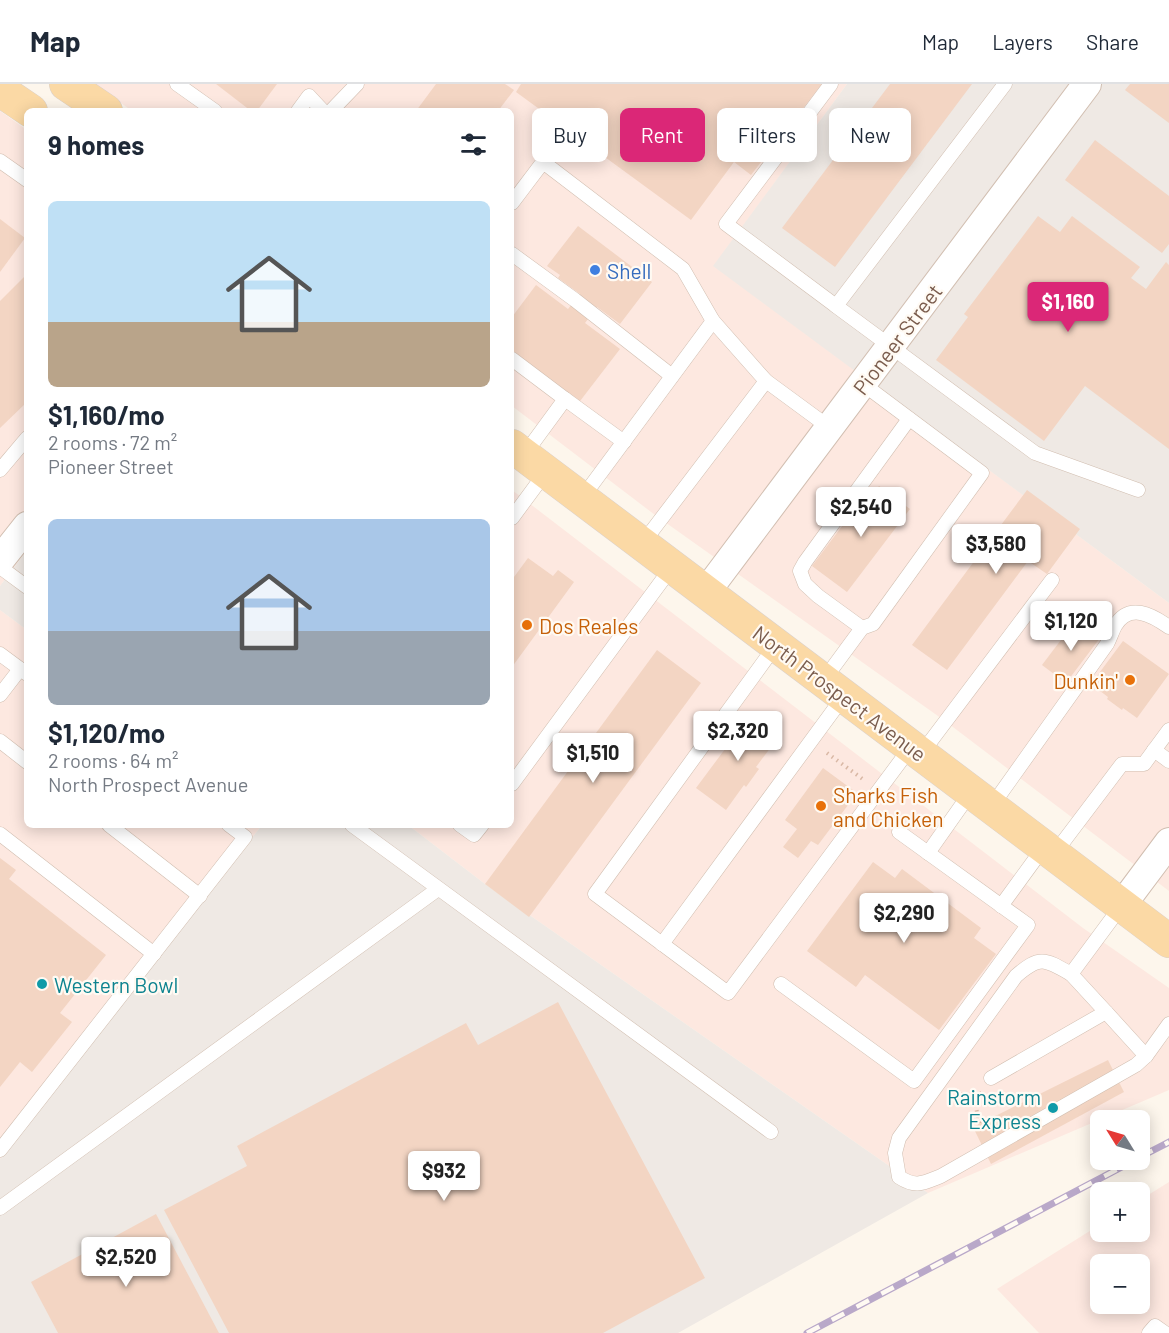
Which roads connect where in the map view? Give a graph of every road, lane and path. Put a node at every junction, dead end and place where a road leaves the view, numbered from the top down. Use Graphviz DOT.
graph roads {
  1 [pos="66,84"];
  2 [pos="177,84"];
  3 [pos="357,84"];
  4 [pos="831,84"];
  5 [pos="1005,84"];
  6 [pos="1087,84"];
  7 [pos="0,90"];
  8 [pos="306,90"];
  9 [pos="27,108"];
  10 [pos="102,108"];
  11 [pos="210,108"];
  12 [pos="299,108"];
  13 [pos="320,108"];
  14 [pos="334,108"];
  15 [pos="0,161"];
  16 [pos="24,178"];
  17 [pos="514,200"];
  18 [pos="514,255"];
  19 [pos="836,306"];
  20 [pos="713,321"];
  21 [pos="891,346"];
  22 [pos="514,361"];
  23 [pos="672,376"];
  24 [pos="766,381"];
  25 [pos="863,384"];
  26 [pos="565,399"];
  27 [pos="909,419"];
  28 [pos="830,428"];
  29 [pos="24,442"];
  30 [pos="624,442"];
  31 [pos="527,458"];
  32 [pos="0,470"];
  33 [pos="1137,490"];
  34 [pos="582,498"];
  35 [pos="514,510"];
  36 [pos="24,530"];
  37 [pos="642,544"];
  38 [pos="0,560"];
  39 [pos="0,567"];
  40 [pos="672,567"];
  41 [pos="1052,580"];
  42 [pos="24,585"];
  43 [pos="706,592"];
  44 [pos="1169,627"];
  45 [pos="862,628"];
  46 [pos="776,645"];
  47 [pos="0,654"];
  48 [pos="24,671"];
  49 [pos="834,688"];
  50 [pos="0,695"];
  51 [pos="1169,730"];
  52 [pos="0,741"];
  53 [pos="916,750"];
  54 [pos="1154,750"];
  55 [pos="827,753"];
  56 [pos="24,760"];
  57 [pos="1169,761"];
  58 [pos="514,781"];
  59 [pos="869,784"];
  60 [pos="981,799"];
  61 [pos="113,828"];
  62 [pos="233,828"];
  63 [pos="355,828"];
  64 [pos="464,828"];
  65 [pos="480,828"];
  66 [pos="899,832"];
  67 [pos="0,834"];
  68 [pos="1169,842"];
  69 [pos="1049,850"];
  70 [pos="928,853"];
  71 [pos="438,889"];
  72 [pos="200,896"];
  73 [pos="1001,906"];
  74 [pos="1122,906"];
  75 [pos="1169,941"];
  76 [pos="662,944"];
  77 [pos="154,954"];
  78 [pos="1071,974"];
  79 [pos="781,984"];
  80 [pos="1106,1012"];
  81 [pos="1169,1024"];
  82 [pos="1146,1056"];
  83 [pos="991,1078"];
  84 [pos="941,1079"];
  85 [pos="981,1124"];
  86 [pos="771,1132"];
  87 [pos="0,1150"];
  88 [pos="0,1208"];
  89 [pos="1149,1333"];
  90 [pos="1165,1333"];
  1 -- 10 [label="main road"];
  2 -- 11 [label="lane"];
  3 -- 14 [label="lane"];
  4 -- 19 [label="lane"];
  5 -- 19 [label="lane"];
  6 -- 21 [label="street, Pioneer Street"];
  7 -- 9 [label="main road"];
  8 -- 12 [label="lane"];
  8 -- 13 [label="lane"];
  15 -- 16 [label="lane"];
  17 -- 20 [label="lane"];
  18 -- 23 [label="lane"];
  19 -- 21 [label="lane"];
  20 -- 23 [label="lane"];
  20 -- 24 [label="lane"];
  21 -- 25 [label="street, Pioneer Street"];
  21 -- 33 [label="lane"];
  22 -- 26 [label="lane"];
  23 -- 30 [label="lane"];
  24 -- 28 [label="lane"];
  24 -- 37 [label="lane"];
  25 -- 27 [label="lane"];
  25 -- 28 [label="street, Pioneer Street"];
  26 -- 30 [label="lane"];
  26 -- 31 [label="lane"];
  27 -- 45 [label="lane"];
  27 -- 45 [label="lane"];
  28 -- 43 [label="street, Pioneer Street"];
  29 -- 32 [label="lane"];
  30 -- 34 [label="lane"];
  31 -- 34 [label="main road, North Prospect Avenue"];
  31 -- 35 [label="lane"];
  34 -- 37 [label="main road, North Prospect Avenue"];
  36 -- 38 [label="street"];
  37 -- 40 [label="main road, North Prospect Avenue"];
  39 -- 42 [label="lane"];
  40 -- 43 [label="main road, North Prospect Avenue"];
  40 -- 58 [label="lane"];
  41 -- 53 [label="lane"];
  43 -- 46 [label="main road, North Prospect Avenue"];
  44 -- 60 [label="lane"];
  45 -- 49 [label="lane"];
  46 -- 49 [label="main road, North Prospect Avenue"];
  46 -- 76 [label="lane"];
  47 -- 48 [label="lane"];
  48 -- 50 [label="lane"];
  49 -- 53 [label="main road, North Prospect Avenue"];
  49 -- 76 [label="lane"];
  51 -- 54 [label="lane"];
  52 -- 56 [label="lane"];
  53 -- 60 [label="main road, North Prospect Avenue"];
  53 -- 76 [label="lane"];
  54 -- 57 [label="lane"];
  54 -- 69 [label="lane"];
  55 -- 59 [label="path"];
  60 -- 69 [label="main road, North Prospect Avenue"];
  60 -- 70 [label="lane"];
  61 -- 72 [label="lane"];
  62 -- 72 [label="lane"];
  63 -- 71 [label="lane"];
  64 -- 65 [label="lane"];
  66 -- 70 [label="lane"];
  67 -- 77 [label="lane"];
  68 -- 74 [label="street"];
  69 -- 73 [label="lane"];
  69 -- 74 [label="main road, North Prospect Avenue"];
  70 -- 73 [label="lane"];
  71 -- 86 [label="lane"];
  71 -- 88 [label="lane"];
  72 -- 77 [label="lane"];
  73 -- 79 [label="lane"];
  74 -- 75 [label="main road, North Prospect Avenue"];
  74 -- 78 [label="lane"];
  77 -- 87 [label="lane"];
  78 -- 80 [label="lane"];
  78 -- 84 [label="lane"];
  80 -- 82 [label="lane"];
  80 -- 83 [label="lane"];
  81 -- 82 [label="lane"];
  82 -- 84 [label="lane"];
  84 -- 85 [label="path"];
  89 -- 90 [label="lane"];
}
